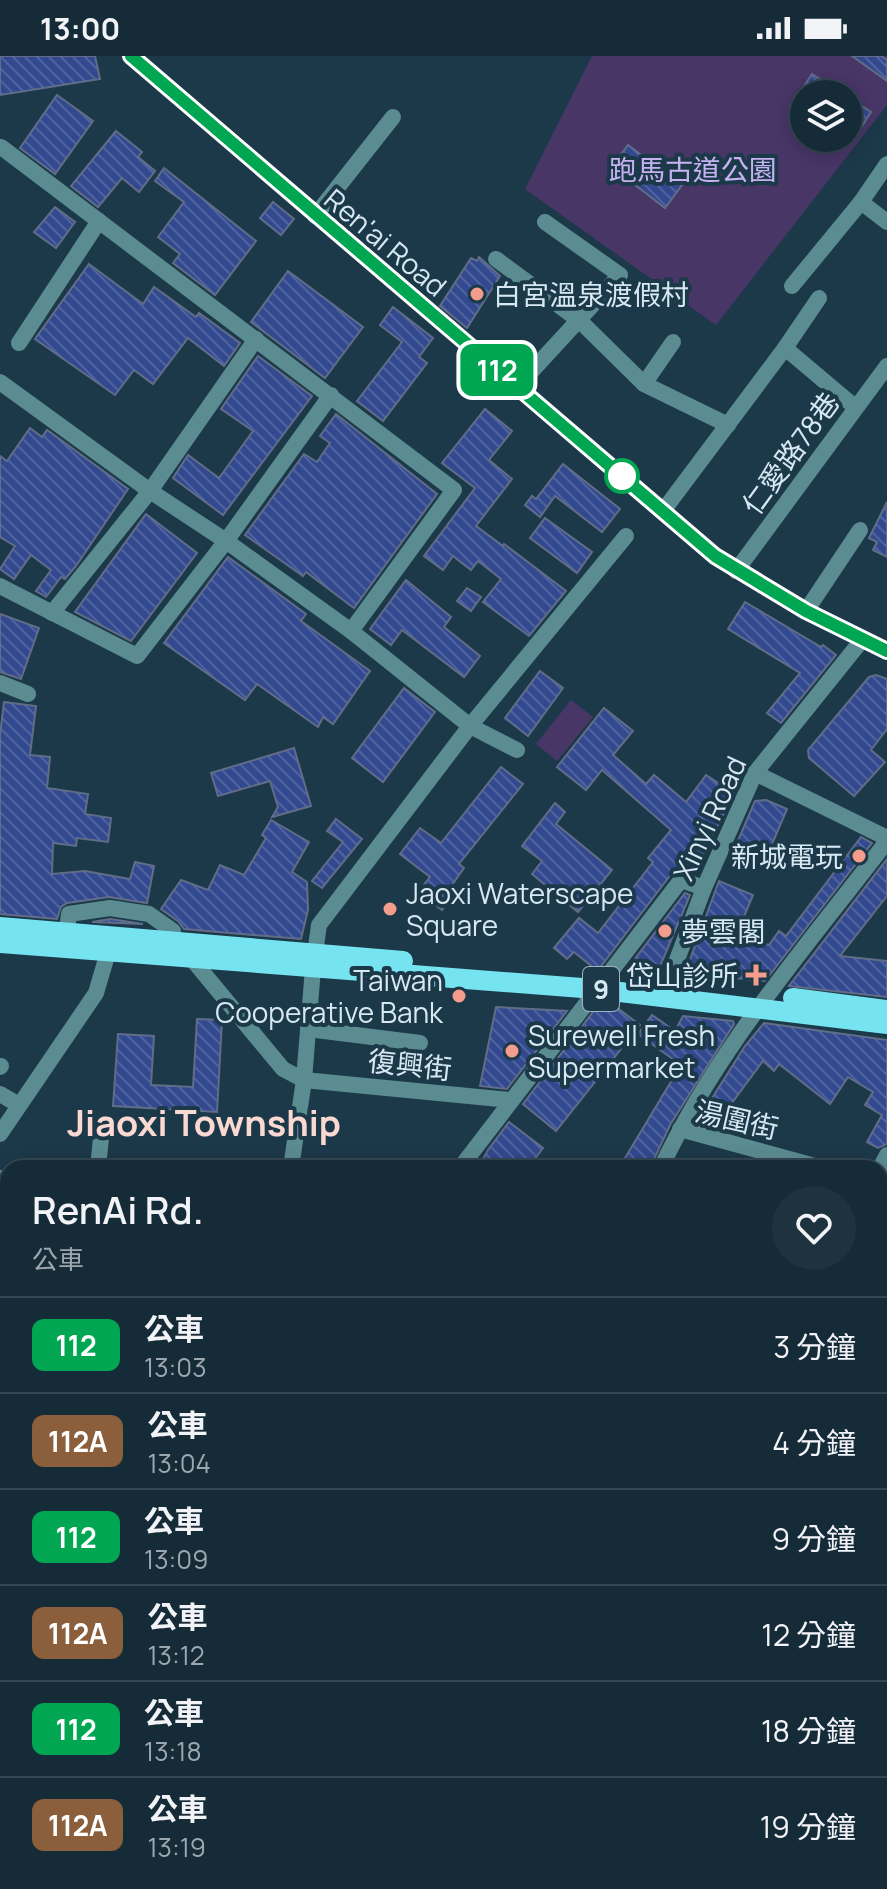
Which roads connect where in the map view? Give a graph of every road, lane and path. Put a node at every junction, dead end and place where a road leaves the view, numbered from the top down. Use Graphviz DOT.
graph roads {
  1 [pos="131,56"];
  2 [pos="393,117"];
  3 [pos="1,147"];
  4 [pos="887,164"];
  5 [pos="861,202"];
  6 [pos="315,216"];
  7 [pos="99,221"];
  8 [pos="545,222"];
  9 [pos="887,222"];
  10 [pos="496,259"];
  11 [pos="792,286"];
  12 [pos="819,298"];
  13 [pos="580,321"];
  14 [pos="256,339"];
  15 [pos="673,342"];
  16 [pos="19,343"];
  17 [pos="785,348"];
  18 [pos="887,366"];
  19 [pos="0,382"];
  20 [pos="644,384"];
  21 [pos="517,387"];
  22 [pos="331,395"];
  23 [pos="855,407"];
  24 [pos="728,425"];
  25 [pos="150,491"];
  26 [pos="663,511"];
  27 [pos="860,530"];
  28 [pos="626,536"];
  29 [pos="226,541"];
  30 [pos="736,571"];
  31 [pos="0,586"];
  32 [pos="806,611"];
  33 [pos="52,613"];
  34 [pos="351,631"];
  35 [pos="862,640"];
  36 [pos="887,651"];
  37 [pos="0,683"];
  38 [pos="28,694"];
  39 [pos="470,726"];
  40 [pos="517,750"];
  41 [pos="755,773"];
  42 [pos="887,840"];
  43 [pos="704,888"];
  44 [pos="132,911"];
  45 [pos="0,927"];
  46 [pos="65,940"];
  47 [pos="0,943"];
  48 [pos="120,944"];
  49 [pos="183,950"];
  50 [pos="314,961"];
  51 [pos="600,983"];
  52 [pos="665,990"];
  53 [pos="764,1002"];
  54 [pos="887,1010"];
  55 [pos="887,1024"];
  56 [pos="308,1029"];
  57 [pos="420,1043"];
  58 [pos="304,1080"];
  59 [pos="0,1094"];
  60 [pos="510,1100"];
  61 [pos="19,1105"];
  62 [pos="92,1128"];
  63 [pos="680,1129"];
  64 [pos="0,1134"];
  65 [pos="99,1160"];
  66 [pos="292,1160"];
  67 [pos="466,1160"];
  68 [pos="665,1160"];
  69 [pos="793,1160"];
  1 -- 6 [label="street, Ren'ai Road"];
  2 -- 6 [label="street"];
  3 -- 7 [label="street"];
  4 -- 5 [label="street"];
  5 -- 9 [label="street"];
  5 -- 11 [label="street"];
  6 -- 21 [label="street, Ren'ai Road"];
  7 -- 14 [label="street"];
  7 -- 16 [label="street"];
  8 -- 13 [label="street"];
  10 -- 13 [label="street"];
  12 -- 17 [label="street"];
  13 -- 20 [label="street"];
  13 -- 21 [label="street"];
  14 -- 22 [label="street"];
  14 -- 25 [label="street"];
  15 -- 20 [label="street"];
  17 -- 23 [label="street"];
  17 -- 24 [label="street"];
  18 -- 23 [label="street, 仁愛路78巷"];
  19 -- 25 [label="street"];
  20 -- 24 [label="street"];
  21 -- 26 [label="street, Ren'ai Road"];
  22 -- 29 [label="street"];
  22 -- 34 [label="street"];
  23 -- 30 [label="street, 仁愛路78巷"];
  24 -- 26 [label="street"];
  25 -- 29 [label="street"];
  25 -- 33 [label="street"];
  26 -- 30 [label="street, Ren'ai Road"];
  27 -- 32 [label="street"];
  28 -- 39 [label="street"];
  29 -- 33 [label="street"];
  29 -- 34 [label="street"];
  30 -- 32 [label="street, Ren'ai Road"];
  31 -- 33 [label="street"];
  32 -- 35 [label="street, Ren'ai Road"];
  34 -- 39 [label="street"];
  35 -- 36 [label="street, Ren'ai Road"];
  35 -- 41 [label="street, Xinyi Road"];
  37 -- 38 [label="street"];
  39 -- 40 [label="street"];
  39 -- 50 [label="street"];
  41 -- 42 [label="street"];
  41 -- 43 [label="street, Xinyi Road"];
  42 -- 53 [label="street"];
  43 -- 51 [label="street"];
  43 -- 52 [label="street, Xinyi Road"];
  44 -- 46 [label="street"];
  44 -- 48 [label="street"];
  44 -- 49 [label="street"];
  45 -- 46 [label="main road, 9"];
  46 -- 47 [label="main road, 9"];
  46 -- 48 [label="main road, 9"];
  48 -- 49 [label="main road, 9"];
  48 -- 61 [label="street"];
  49 -- 50 [label="main road, 9"];
  49 -- 58 [label="street"];
  50 -- 51 [label="main road, 9"];
  50 -- 56 [label="street"];
  51 -- 52 [label="main road, 9"];
  51 -- 60 [label="street"];
  52 -- 53 [label="main road, 9"];
  53 -- 54 [label="main road, 9"];
  53 -- 55 [label="main road, 9"];
  53 -- 63 [label="street"];
  56 -- 57 [label="street"];
  56 -- 58 [label="street"];
  58 -- 60 [label="street, 復興街"];
  58 -- 66 [label="street"];
  59 -- 61 [label="street"];
  60 -- 67 [label="street"];
  61 -- 64 [label="street"];
  62 -- 65 [label="street"];
  63 -- 68 [label="street, 湯圍街"];
  63 -- 69 [label="street, 湯圍街"];
}
